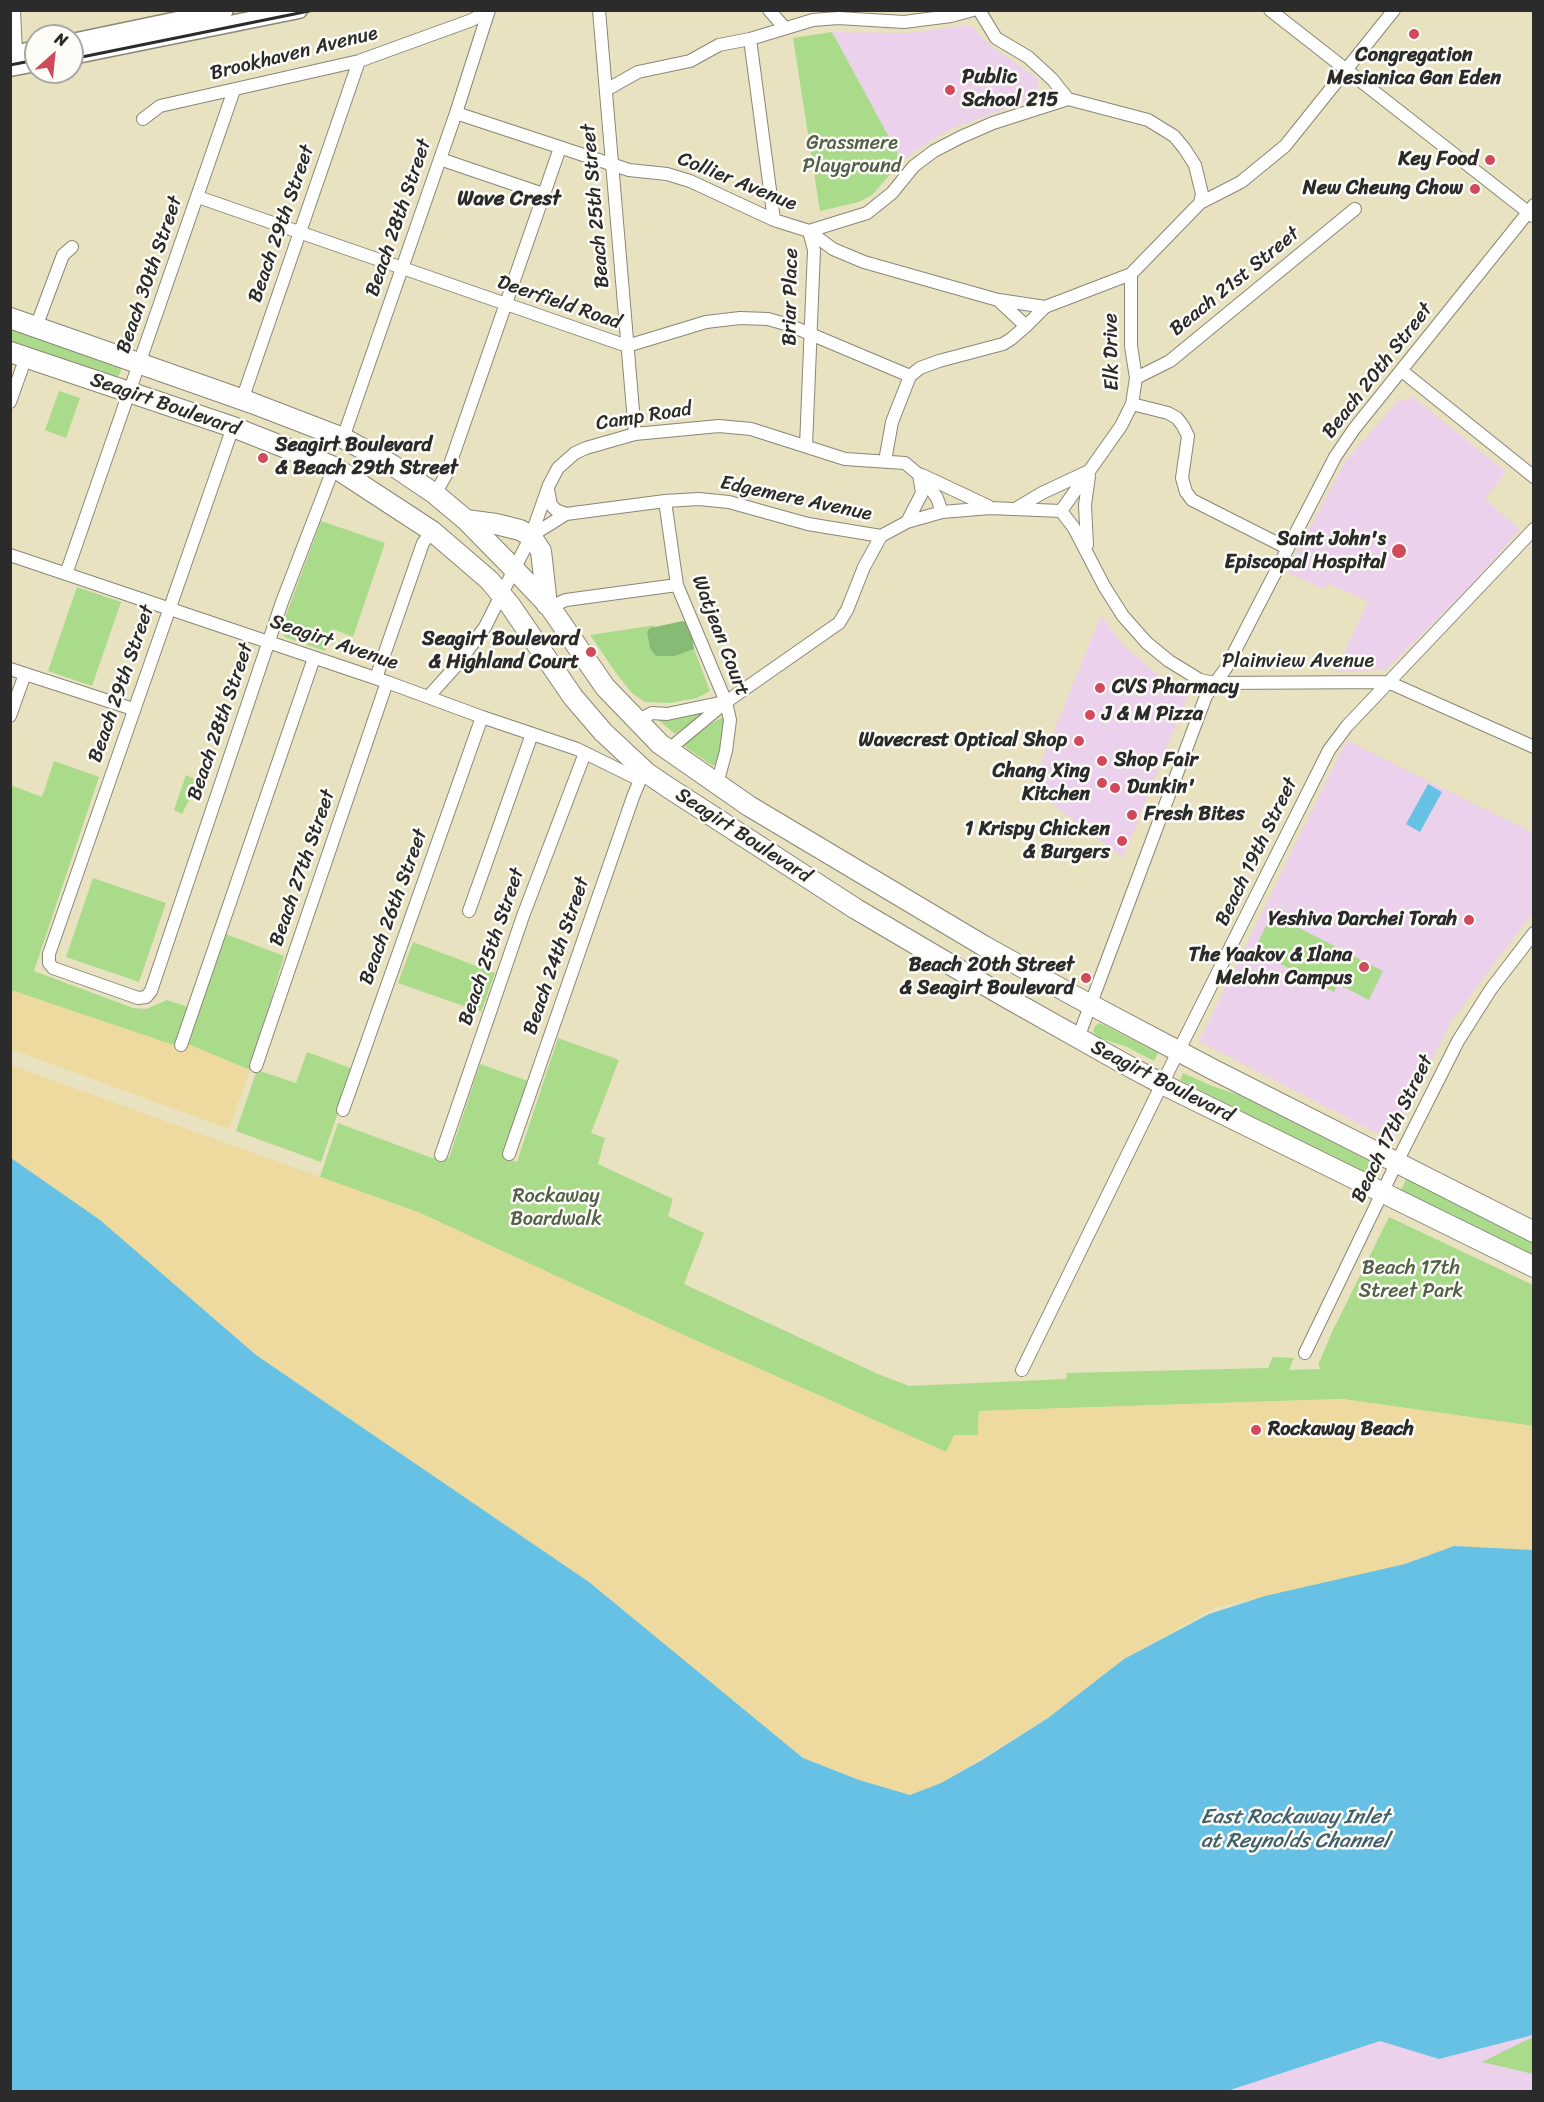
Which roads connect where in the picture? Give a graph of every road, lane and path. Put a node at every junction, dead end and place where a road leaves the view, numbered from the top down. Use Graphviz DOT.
graph roads {
  1 [pos="14,10"];
  2 [pos="225,10"];
  3 [pos="299,10"];
  4 [pos="489,10"];
  5 [pos="599,10"];
  6 [pos="769,10"];
  7 [pos="973,10"];
  8 [pos="979,10"];
  9 [pos="1270,10"];
  10 [pos="1394,10"];
  11 [pos="783,27"];
  12 [pos="84,39"];
  13 [pos="750,39"];
  14 [pos="84,54"];
  15 [pos="12,59"];
  16 [pos="359,61"];
  17 [pos="1347,70"];
  18 [pos="234,90"];
  19 [pos="606,90"];
  20 [pos="1068,99"];
  21 [pos="456,113"];
  22 [pos="143,119"];
  23 [pos="560,148"];
  24 [pos="440,159"];
  25 [pos="613,163"];
  26 [pos="543,194"];
  27 [pos="198,197"];
  28 [pos="1200,203"];
  29 [pos="1355,209"];
  30 [pos="1532,211"];
  31 [pos="774,220"];
  32 [pos="809,231"];
  33 [pos="299,233"];
  34 [pos="72,247"];
  35 [pos="402,269"];
  36 [pos="1131,274"];
  37 [pos="998,300"];
  38 [pos="505,305"];
  39 [pos="1045,307"];
  40 [pos="10,318"];
  41 [pos="1026,326"];
  42 [pos="36,327"];
  43 [pos="811,335"];
  44 [pos="627,346"];
  45 [pos="18,355"];
  46 [pos="140,363"];
  47 [pos="1402,370"];
  48 [pos="910,376"];
  49 [pos="1136,378"];
  50 [pos="129,393"];
  51 [pos="242,400"];
  52 [pos="10,402"];
  53 [pos="1132,404"];
  54 [pos="233,427"];
  55 [pos="635,434"];
  56 [pos="343,438"];
  57 [pos="806,446"];
  58 [pos="885,461"];
  59 [pos="334,467"];
  60 [pos="1090,470"];
  61 [pos="919,473"];
  62 [pos="1533,477"];
  63 [pos="549,485"];
  64 [pos="435,494"];
  65 [pos="665,501"];
  66 [pos="990,508"];
  67 [pos="1017,508"];
  68 [pos="1061,511"];
  69 [pos="942,512"];
  70 [pos="566,514"];
  71 [pos="466,520"];
  72 [pos="907,522"];
  73 [pos="1533,529"];
  74 [pos="432,531"];
  75 [pos="531,536"];
  76 [pos="881,536"];
  77 [pos="1287,548"];
  78 [pos="1088,552"];
  79 [pos="10,555"];
  80 [pos="515,570"];
  81 [pos="66,574"];
  82 [pos="677,585"];
  83 [pos="503,594"];
  84 [pos="548,606"];
  85 [pos="169,609"];
  86 [pos="269,642"];
  87 [pos="315,657"];
  88 [pos="10,669"];
  89 [pos="25,674"];
  90 [pos="381,680"];
  91 [pos="1388,681"];
  92 [pos="1215,683"];
  93 [pos="429,696"];
  94 [pos="726,702"];
  95 [pos="133,709"];
  96 [pos="10,716"];
  97 [pos="482,717"];
  98 [pos="637,720"];
  99 [pos="532,734"];
  100 [pos="1533,747"];
  101 [pos="668,750"];
  102 [pos="585,753"];
  103 [pos="644,777"];
  104 [pos="717,784"];
  105 [pos="469,911"];
  106 [pos="1533,933"];
  107 [pos="49,954"];
  108 [pos="1090,1004"];
  109 [pos="1078,1038"];
  110 [pos="180,1045"];
  111 [pos="1179,1052"];
  112 [pos="256,1066"];
  113 [pos="1162,1084"];
  114 [pos="343,1110"];
  115 [pos="509,1154"];
  116 [pos="441,1155"];
  117 [pos="1396,1164"];
  118 [pos="1383,1192"];
  119 [pos="1533,1232"];
  120 [pos="1533,1268"];
  121 [pos="1305,1353"];
  122 [pos="1022,1370"];
  1 -- 15 [label="street"];
  2 -- 12 [label="street"];
  3 -- 14 [label="street"];
  4 -- 16 [label="street, Brookhaven Avenue"];
  4 -- 21 [label="street, Beach 28th Street"];
  5 -- 19 [label="street, Beach 25th Street"];
  6 -- 11 [label="street"];
  7 -- 11 [label="street"];
  8 -- 20 [label="street"];
  9 -- 17 [label="street"];
  10 -- 17 [label="street"];
  11 -- 13 [label="street"];
  13 -- 19 [label="street"];
  13 -- 31 [label="street"];
  16 -- 18 [label="street, Brookhaven Avenue"];
  16 -- 33 [label="street, Beach 29th Street"];
  17 -- 28 [label="street"];
  17 -- 30 [label="street"];
  18 -- 22 [label="street, Brookhaven Avenue"];
  18 -- 27 [label="street, Beach 30th Street"];
  19 -- 25 [label="street, Beach 25th Street"];
  20 -- 28 [label="street"];
  20 -- 32 [label="street, Briar Place"];
  21 -- 23 [label="street, Collier Avenue"];
  21 -- 24 [label="street, Beach 28th Street"];
  23 -- 25 [label="street, Collier Avenue"];
  23 -- 26 [label="street"];
  24 -- 26 [label="street"];
  24 -- 35 [label="street, Beach 28th Street"];
  25 -- 31 [label="street, Collier Avenue"];
  25 -- 44 [label="street, Beach 25th Street"];
  26 -- 38 [label="street"];
  27 -- 33 [label="street, Deerfield Road"];
  27 -- 46 [label="street, Beach 30th Street"];
  28 -- 36 [label="street"];
  29 -- 49 [label="street, Beach 21st Street"];
  30 -- 47 [label="street, Beach 20th Street"];
  31 -- 32 [label="street, Collier Avenue"];
  32 -- 37 [label="street, Collier Avenue"];
  32 -- 43 [label="street, Briar Place"];
  33 -- 35 [label="street, Deerfield Road"];
  33 -- 51 [label="street, Beach 29th Street"];
  34 -- 42 [label="street"];
  35 -- 38 [label="street, Deerfield Road"];
  35 -- 56 [label="street, Beach 28th Street"];
  36 -- 39 [label="street, Collier Avenue"];
  36 -- 49 [label="street, Elk Drive"];
  37 -- 39 [label="street, Collier Avenue"];
  37 -- 41 [label="street, Collier Avenue"];
  38 -- 44 [label="street, Deerfield Road"];
  38 -- 64 [label="street"];
  39 -- 41 [label="street, Collier Avenue"];
  40 -- 42 [label="main road, Seagirt Boulevard"];
  41 -- 48 [label="street"];
  42 -- 46 [label="main road, Seagirt Boulevard"];
  43 -- 44 [label="street, Deerfield Road"];
  43 -- 48 [label="street, Deerfield Road"];
  43 -- 57 [label="street, Briar Place"];
  44 -- 55 [label="street, Beach 25th Street"];
  45 -- 50 [label="main road, Seagirt Boulevard"];
  45 -- 52 [label="street"];
  46 -- 50 [label="street, Beach 30th Street"];
  46 -- 51 [label="main road, Seagirt Boulevard"];
  47 -- 62 [label="street"];
  47 -- 77 [label="street, Beach 20th Street"];
  48 -- 58 [label="street"];
  49 -- 53 [label="street, Elk Drive"];
  50 -- 54 [label="main road, Seagirt Boulevard"];
  50 -- 81 [label="street, Beach 30th Street"];
  51 -- 56 [label="main road, Seagirt Boulevard"];
  53 -- 60 [label="street"];
  53 -- 77 [label="street, Elk Drive"];
  54 -- 59 [label="main road, Seagirt Boulevard"];
  54 -- 85 [label="street, Beach 29th Street"];
  55 -- 57 [label="street, Camp Road"];
  55 -- 63 [label="street, Camp Road"];
  56 -- 64 [label="main road, Seagirt Boulevard"];
  57 -- 58 [label="street, Camp Road"];
  58 -- 61 [label="street, Camp Road"];
  59 -- 74 [label="main road, Seagirt Boulevard"];
  59 -- 86 [label="street, Beach 28th Street"];
  60 -- 67 [label="street"];
  60 -- 68 [label="street"];
  60 -- 78 [label="street"];
  61 -- 66 [label="street, Camp Road"];
  61 -- 69 [label="street"];
  61 -- 72 [label="street"];
  63 -- 70 [label="street"];
  63 -- 75 [label="street, Camp Road"];
  64 -- 71 [label="main road, Seagirt Boulevard"];
  65 -- 70 [label="street, Edgemere Avenue"];
  65 -- 76 [label="street, Edgemere Avenue"];
  65 -- 82 [label="street, Watjean Court"];
  66 -- 67 [label="street"];
  66 -- 69 [label="street"];
  67 -- 68 [label="street"];
  68 -- 78 [label="street, Plainview Avenue"];
  69 -- 72 [label="street"];
  70 -- 75 [label="street, Edgemere Avenue"];
  71 -- 75 [label="main road"];
  71 -- 80 [label="main road, Seagirt Boulevard"];
  72 -- 76 [label="street"];
  73 -- 91 [label="street, Beach 19th Street"];
  74 -- 83 [label="main road, Seagirt Boulevard"];
  74 -- 90 [label="street, Beach 27th Street"];
  75 -- 80 [label="street, Camp Road"];
  75 -- 84 [label="main road"];
  76 -- 94 [label="street"];
  77 -- 92 [label="street, Beach 20th Street"];
  78 -- 92 [label="street, Plainview Avenue"];
  79 -- 81 [label="street, Seagirt Avenue"];
  80 -- 83 [label="street, Camp Road"];
  80 -- 84 [label="main road, Seagirt Boulevard"];
  81 -- 85 [label="street, Seagirt Avenue"];
  82 -- 84 [label="street"];
  82 -- 94 [label="street, Watjean Court"];
  83 -- 93 [label="street, Camp Road"];
  83 -- 103 [label="main road, Seagirt Boulevard"];
  84 -- 98 [label="main road, Seagirt Boulevard"];
  85 -- 86 [label="street, Seagirt Avenue"];
  85 -- 95 [label="street, Beach 29th Street"];
  86 -- 87 [label="street, Seagirt Avenue"];
  86 -- 107 [label="street, Beach 28th Street"];
  87 -- 90 [label="street, Seagirt Avenue"];
  87 -- 110 [label="street"];
  88 -- 89 [label="street"];
  89 -- 95 [label="street"];
  89 -- 96 [label="street"];
  90 -- 93 [label="street, Seagirt Avenue"];
  90 -- 112 [label="street, Beach 27th Street"];
  91 -- 92 [label="street, Plainview Avenue"];
  91 -- 100 [label="street, Plainview Avenue"];
  91 -- 111 [label="street, Beach 19th Street"];
  92 -- 108 [label="street, Beach 20th Street"];
  93 -- 97 [label="street, Seagirt Avenue"];
  94 -- 98 [label="street"];
  94 -- 101 [label="street"];
  94 -- 104 [label="street, Watjean Court"];
  95 -- 107 [label="street, Beach 29th Street"];
  97 -- 99 [label="street, Seagirt Avenue"];
  97 -- 114 [label="street, Beach 26th Street"];
  98 -- 101 [label="main road, Seagirt Boulevard"];
  99 -- 102 [label="street, Seagirt Avenue"];
  99 -- 105 [label="street"];
  101 -- 104 [label="main road, Seagirt Boulevard"];
  102 -- 103 [label="street, Seagirt Avenue"];
  102 -- 116 [label="street, Beach 25th Street"];
  103 -- 109 [label="main road, Seagirt Boulevard"];
  103 -- 115 [label="street, Beach 24th Street"];
  104 -- 108 [label="main road, Seagirt Boulevard"];
  106 -- 117 [label="street, Beach 17th Street"];
  108 -- 109 [label="street, Beach 20th Street"];
  108 -- 111 [label="main road, Seagirt Boulevard"];
  109 -- 113 [label="main road, Seagirt Boulevard"];
  111 -- 113 [label="street, Beach 19th Street"];
  111 -- 117 [label="main road, Seagirt Boulevard"];
  113 -- 118 [label="main road, Seagirt Boulevard"];
  113 -- 122 [label="street, Beach 19th Street"];
  117 -- 118 [label="street, Beach 17th Street"];
  117 -- 119 [label="main road, Seagirt Boulevard"];
  118 -- 120 [label="main road, Seagirt Boulevard"];
  118 -- 121 [label="street, Beach 17th Street"];
}
